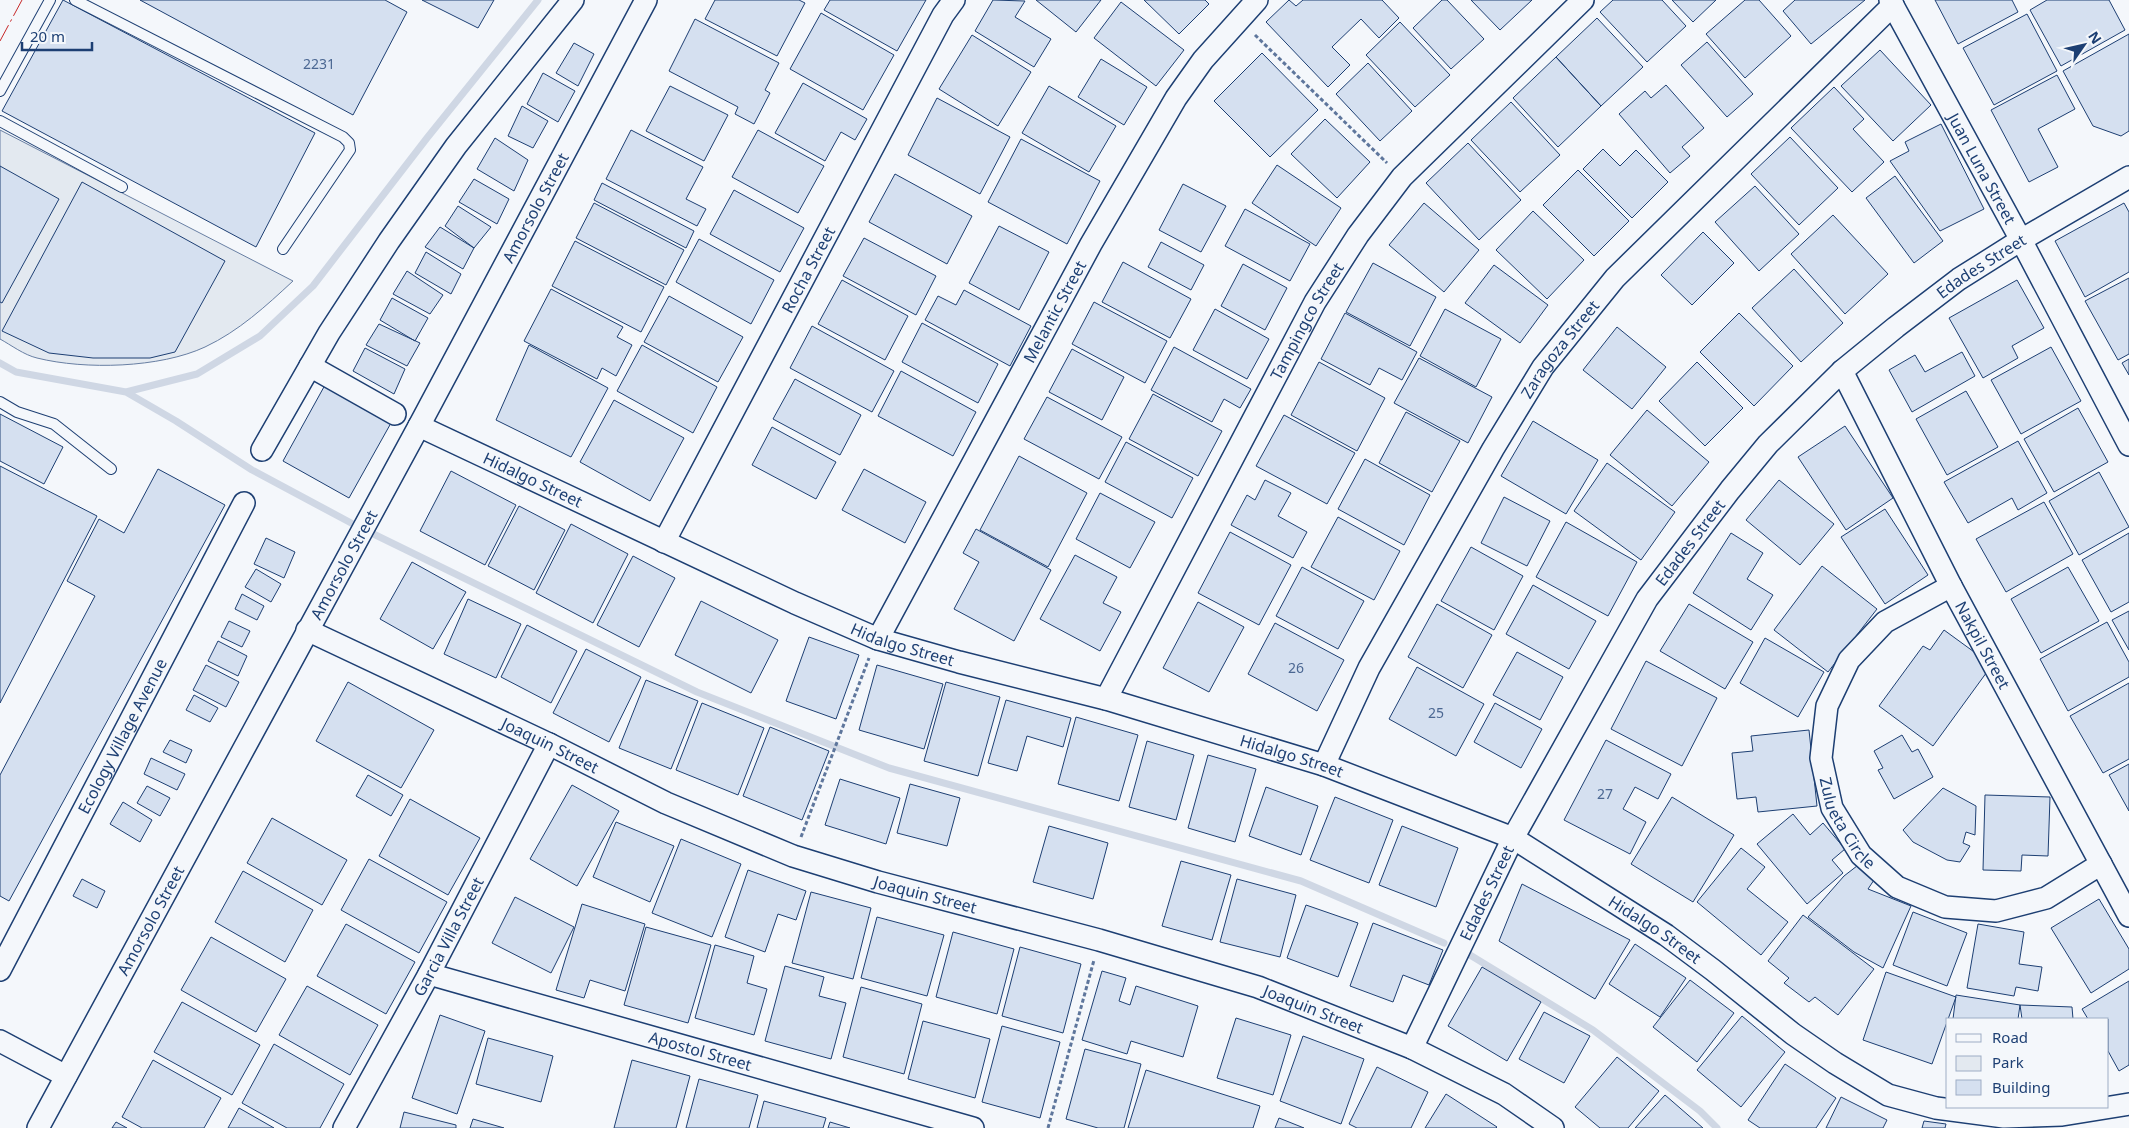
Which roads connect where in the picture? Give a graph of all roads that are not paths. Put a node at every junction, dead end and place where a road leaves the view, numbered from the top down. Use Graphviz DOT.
graph roads {
  1 [pos="50,0"];
  2 [pos="75,0"];
  3 [pos="573,0"];
  4 [pos="646,0"];
  5 [pos="954,0"];
  6 [pos="1257,0"];
  7 [pos="1583,0"];
  8 [pos="1891,3"];
  9 [pos="0,91"];
  10 [pos="0,121"];
  11 [pos="2129,177"];
  12 [pos="122,187"];
  13 [pos="2021,240"];
  14 [pos="283,248"];
  15 [pos="310,366"];
  16 [pos="1842,371"];
  17 [pos="0,402"];
  18 [pos="395,414"];
  19 [pos="419,426"];
  20 [pos="2129,445"];
  21 [pos="262,450"];
  22 [pos="111,469"];
  23 [pos="244,502"];
  24 [pos="664,542"];
  25 [pos="1951,586"];
  26 [pos="307,630"];
  27 [pos="878,639"];
  28 [pos="1106,699"];
  29 [pos="548,744"];
  30 [pos="1324,765"];
  31 [pos="1513,838"];
  32 [pos="2101,864"];
  33 [pos="2129,916"];
  34 [pos="0,970"];
  35 [pos="429,974"];
  36 [pos="0,1041"];
  37 [pos="1412,1048"];
  38 [pos="66,1076"];
  39 [pos="2129,1104"];
  40 [pos="2109,1107"];
  41 [pos="2105,1108"];
  42 [pos="2005,1122"];
  43 [pos="38,1128"];
  44 [pos="344,1128"];
  45 [pos="973,1128"];
  46 [pos="1553,1128"];
  1 -- 9 [label="lane"];
  2 -- 14 [label="lane"];
  3 -- 15 [label="street"];
  4 -- 19 [label="street, Amorsolo Street"];
  5 -- 24 [label="street, Rocha Street"];
  6 -- 27 [label="street, Melantic Street"];
  7 -- 28 [label="street, Tampingco Street"];
  8 -- 13 [label="street, Juan Luna Street"];
  8 -- 30 [label="street, Zaragoza Street"];
  10 -- 12 [label="lane"];
  11 -- 13 [label="street, Edades Street"];
  13 -- 16 [label="street, Edades Street"];
  13 -- 20 [label="street, Juan Luna Street"];
  15 -- 18 [label="street"];
  15 -- 21 [label="street"];
  16 -- 25 [label="street, Nakpil Street"];
  16 -- 31 [label="street, Edades Street"];
  17 -- 22 [label="lane"];
  19 -- 24 [label="street, Hidalgo Street"];
  19 -- 26 [label="street, Amorsolo Street"];
  23 -- 34 [label="street, Ecology Village Avenue"];
  24 -- 27 [label="street, Hidalgo Street"];
  25 -- 32 [label="street, Nakpil Street"];
  25 -- 32 [label="street, Zulueta Circle"];
  26 -- 29 [label="street, Joaquin Street"];
  26 -- 38 [label="street, Amorsolo Street"];
  27 -- 28 [label="street, Hidalgo Street"];
  28 -- 30 [label="street, Hidalgo Street"];
  29 -- 35 [label="street, Garcia Villa Street"];
  29 -- 37 [label="street, Joaquin Street"];
  30 -- 31 [label="street, Hidalgo Street"];
  31 -- 37 [label="street, Edades Street"];
  31 -- 42 [label="street, Hidalgo Street"];
  32 -- 33 [label="street, Nakpil Street"];
  35 -- 44 [label="street, Garcia Villa Street"];
  35 -- 45 [label="street, Apostol Street"];
  36 -- 38 [label="street"];
  37 -- 46 [label="street, Joaquin Street"];
  38 -- 43 [label="street, Amorsolo Street"];
  39 -- 40 [label="street, Hidalgo Street"];
  41 -- 42 [label="street, Hidalgo Street"];
}
